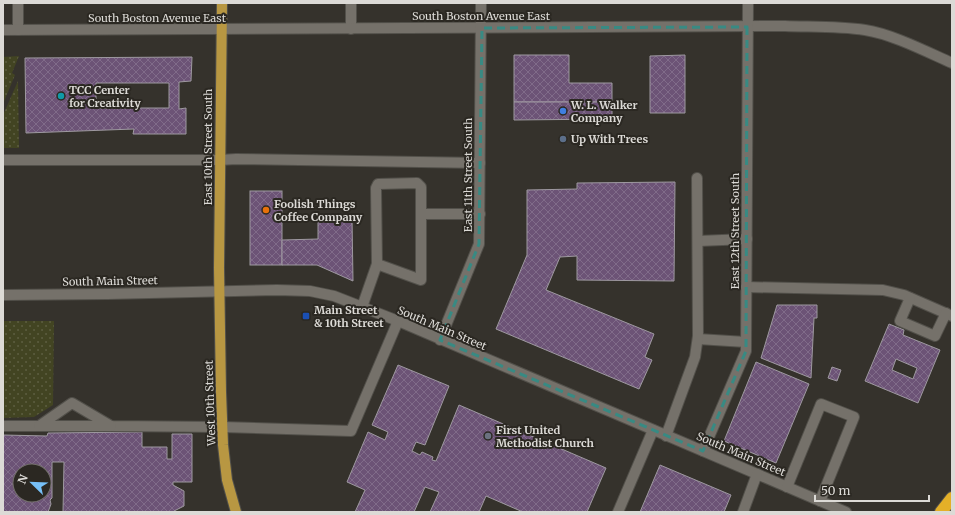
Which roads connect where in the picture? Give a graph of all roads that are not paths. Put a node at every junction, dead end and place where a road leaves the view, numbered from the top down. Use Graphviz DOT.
graph roads {
  1 [pos="18,3"];
  2 [pos="222,3"];
  3 [pos="351,3"];
  4 [pos="482,3"];
  5 [pos="748,3"];
  6 [pos="747,27"];
  7 [pos="482,28"];
  8 [pos="222,29"];
  9 [pos="351,29"];
  10 [pos="3,30"];
  11 [pos="18,30"];
  12 [pos="952,63"];
  13 [pos="3,160"];
  14 [pos="220,160"];
  15 [pos="480,163"];
  16 [pos="697,178"];
  17 [pos="422,214"];
  18 [pos="480,214"];
  19 [pos="747,239"];
  20 [pos="698,241"];
  21 [pos="377,264"];
  22 [pos="746,287"];
  23 [pos="220,292"];
  24 [pos="3,295"];
  25 [pos="910,298"];
  26 [pos="362,307"];
  27 [pos="949,315"];
  28 [pos="398,321"];
  29 [pos="698,339"];
  30 [pos="440,340"];
  31 [pos="746,342"];
  32 [pos="3,426"];
  33 [pos="39,426"];
  34 [pos="111,426"];
  35 [pos="222,426"];
  36 [pos="653,430"];
  37 [pos="666,436"];
  38 [pos="703,451"];
  39 [pos="757,474"];
  40 [pos="787,487"];
  41 [pos="952,498"];
  42 [pos="820,501"];
  43 [pos="236,512"];
  44 [pos="618,512"];
  45 [pos="743,512"];
  46 [pos="846,512"];
  47 [pos="941,512"];
  1 -- 11 [label="street"];
  2 -- 8 [label="main road, East 10th Street South"];
  3 -- 9 [label="street"];
  4 -- 7 [label="street, East 11th Street South"];
  5 -- 6 [label="street, East 12th Street South"];
  6 -- 7 [label="street, South Boston Avenue East"];
  6 -- 12 [label="street, South Boston Avenue East"];
  6 -- 19 [label="street, East 12th Street South"];
  7 -- 9 [label="street, South Boston Avenue East"];
  7 -- 15 [label="street, East 11th Street South"];
  8 -- 9 [label="street, South Boston Avenue East"];
  8 -- 11 [label="street, South Boston Avenue East"];
  8 -- 14 [label="main road, East 10th Street South"];
  10 -- 11 [label="street, South Boston Avenue East"];
  13 -- 14 [label="street"];
  14 -- 15 [label="street"];
  14 -- 23 [label="main road, East 10th Street South"];
  15 -- 18 [label="street, East 11th Street South"];
  16 -- 20 [label="street"];
  17 -- 18 [label="street"];
  17 -- 21 [label="street"];
  17 -- 21 [label="street"];
  18 -- 30 [label="street, East 11th Street South"];
  19 -- 20 [label="street"];
  19 -- 22 [label="street, East 12th Street South"];
  20 -- 29 [label="street"];
  21 -- 26 [label="street"];
  22 -- 25 [label="street"];
  22 -- 31 [label="street, East 12th Street South"];
  23 -- 24 [label="street, South Main Street"];
  23 -- 26 [label="street, South Main Street"];
  23 -- 35 [label="main road, West 10th Street"];
  25 -- 27 [label="street"];
  25 -- 27 [label="street"];
  26 -- 28 [label="street, South Main Street"];
  28 -- 30 [label="street, South Main Street"];
  28 -- 35 [label="street"];
  29 -- 31 [label="street"];
  29 -- 37 [label="street"];
  30 -- 36 [label="street, South Main Street"];
  31 -- 38 [label="street, East 12th Street South"];
  32 -- 33 [label="street"];
  33 -- 34 [label="street"];
  33 -- 34 [label="street"];
  34 -- 35 [label="street"];
  35 -- 43 [label="main road, West 10th Street"];
  36 -- 37 [label="street, South Main Street"];
  36 -- 44 [label="street"];
  37 -- 38 [label="street, South Main Street"];
  38 -- 39 [label="street, South Main Street"];
  39 -- 40 [label="street, South Main Street"];
  39 -- 45 [label="street"];
  40 -- 42 [label="street, South Main Street"];
  40 -- 42 [label="street"];
  41 -- 47 [label="highway"];
  42 -- 46 [label="street, South Main Street"];
}
